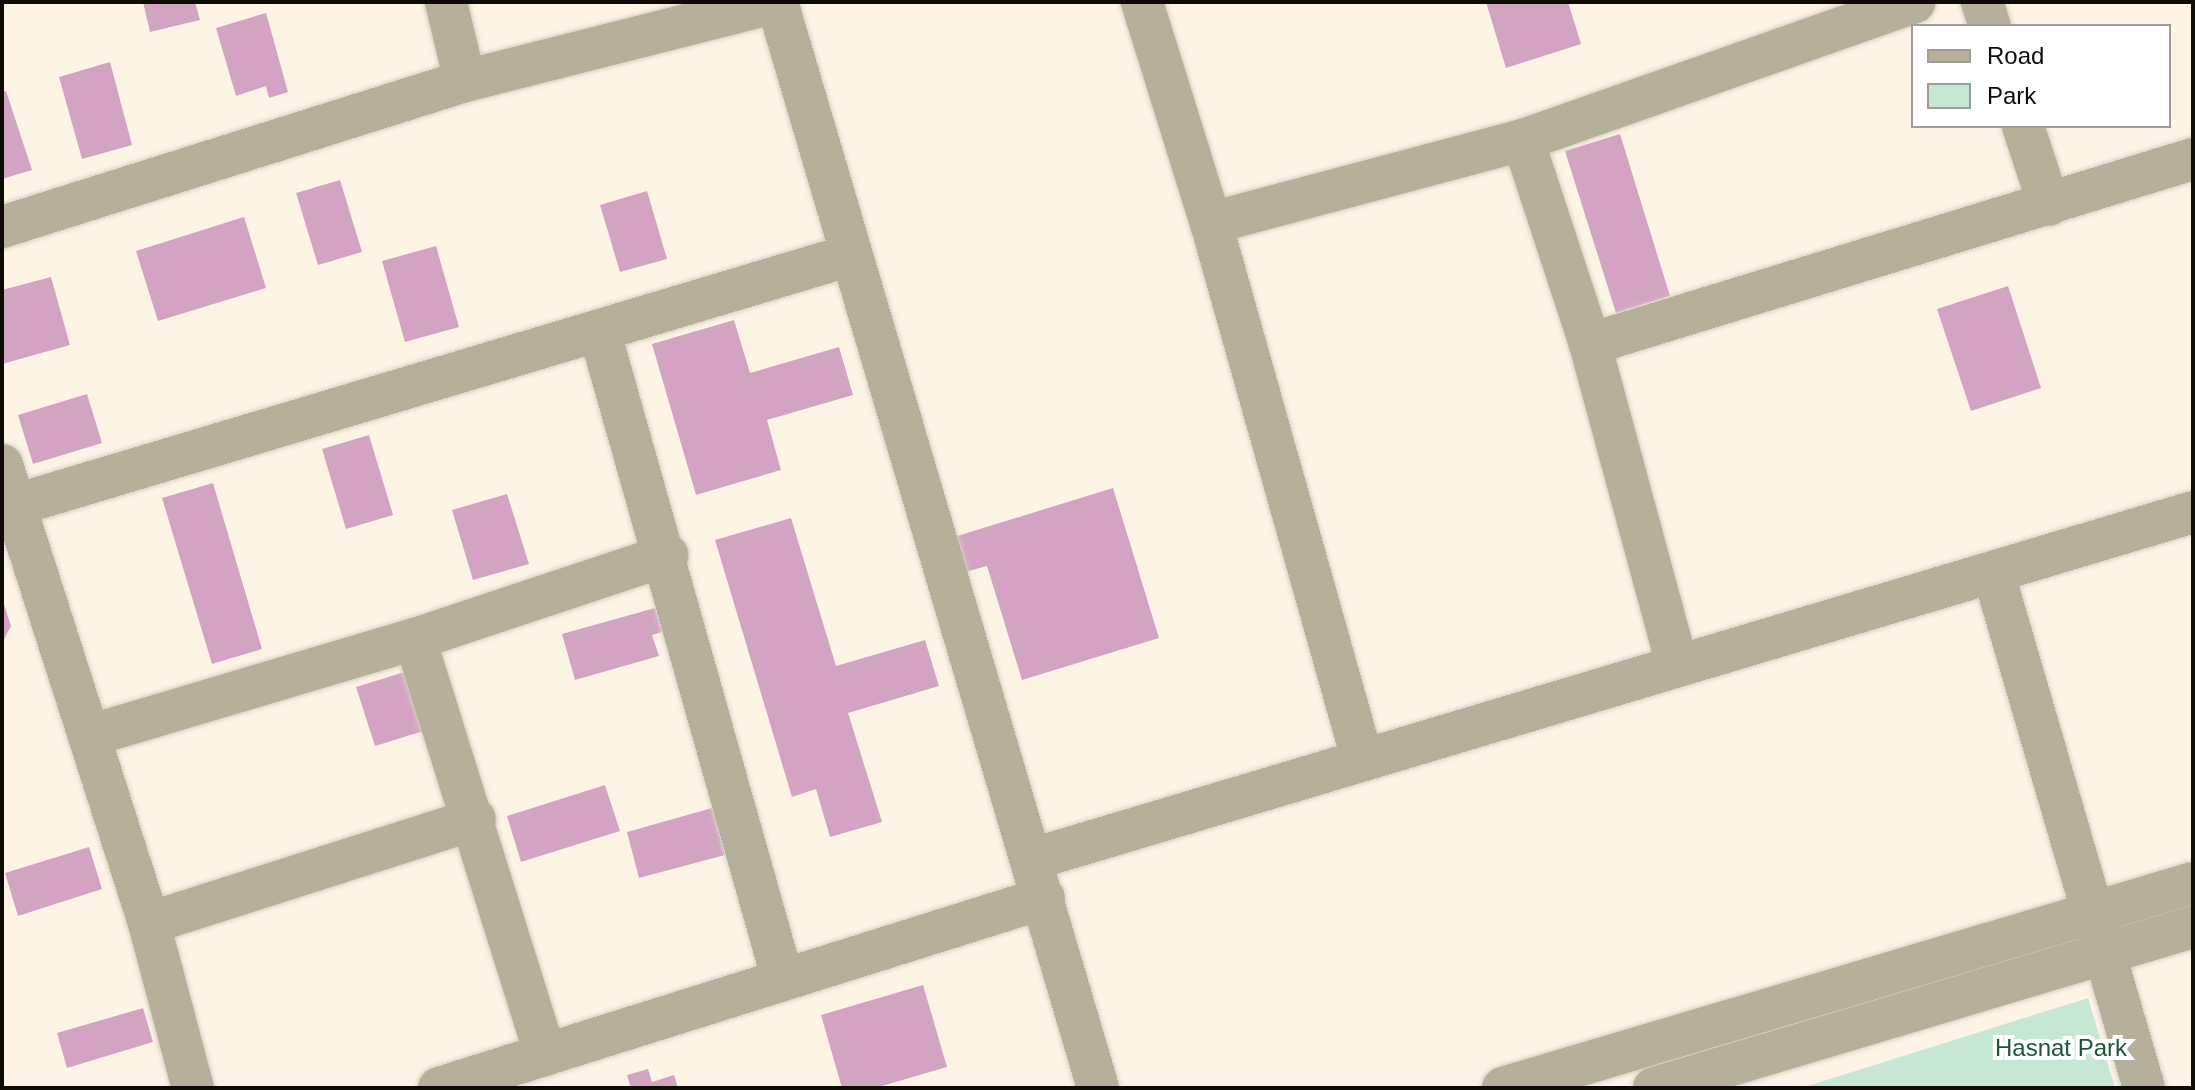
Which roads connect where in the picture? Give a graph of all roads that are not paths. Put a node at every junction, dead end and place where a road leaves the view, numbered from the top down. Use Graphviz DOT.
graph roads {
  1 [pos="446,2"];
  2 [pos="777,2"];
  3 [pos="1142,2"];
  4 [pos="1914,2"];
  5 [pos="1982,2"];
  6 [pos="1989,24"];
  7 [pos="465,81"];
  8 [pos="2024,128"];
  9 [pos="1523,140"];
  10 [pos="2193,159"];
  11 [pos="2049,205"];
  12 [pos="1211,223"];
  13 [pos="2,227"];
  14 [pos="851,255"];
  15 [pos="600,333"];
  16 [pos="1590,344"];
  17 [pos="2,465"];
  18 [pos="9,507"];
  19 [pos="2193,512"];
  20 [pos="667,555"];
  21 [pos="1994,575"];
  22 [pos="415,639"];
  23 [pos="1677,664"];
  24 [pos="89,736"];
  25 [pos="1362,758"];
  26 [pos="475,819"];
  27 [pos="1038,879"];
  28 [pos="2193,883"];
  29 [pos="2091,912"];
  30 [pos="149,923"];
  31 [pos="2193,927"];
  32 [pos="2105,953"];
  33 [pos="783,980"];
  34 [pos="545,1055"];
  35 [pos="1711,1080"];
  36 [pos="193,1088"];
  37 [pos="439,1088"];
  38 [pos="1098,1088"];
  39 [pos="1503,1088"];
  40 [pos="1654,1088"];
  41 [pos="2144,1088"];
  1 -- 7 [label="street"];
  2 -- 7 [label="street"];
  2 -- 14 [label="street"];
  3 -- 12 [label="street"];
  4 -- 9 [label="street"];
  5 -- 6 [label="street"];
  7 -- 13 [label="street"];
  8 -- 11 [label="street"];
  9 -- 12 [label="street"];
  9 -- 16 [label="street"];
  10 -- 11 [label="street"];
  11 -- 16 [label="street"];
  12 -- 25 [label="street"];
  14 -- 15 [label="street"];
  14 -- 27 [label="street"];
  15 -- 18 [label="street"];
  15 -- 20 [label="street"];
  16 -- 23 [label="street"];
  17 -- 18 [label="street"];
  18 -- 24 [label="street"];
  19 -- 21 [label="street"];
  20 -- 22 [label="street"];
  20 -- 33 [label="street"];
  21 -- 23 [label="street"];
  21 -- 29 [label="street"];
  22 -- 24 [label="street"];
  22 -- 26 [label="street"];
  23 -- 25 [label="street"];
  24 -- 30 [label="street"];
  25 -- 27 [label="street"];
  26 -- 30 [label="street"];
  26 -- 34 [label="street"];
  27 -- 33 [label="street"];
  27 -- 38 [label="street"];
  28 -- 29 [label="street"];
  29 -- 32 [label="street"];
  29 -- 39 [label="street"];
  30 -- 36 [label="street"];
  31 -- 32 [label="street"];
  32 -- 35 [label="street"];
  32 -- 41 [label="street"];
  33 -- 34 [label="street"];
  34 -- 37 [label="street"];
  35 -- 40 [label="street"];
}
